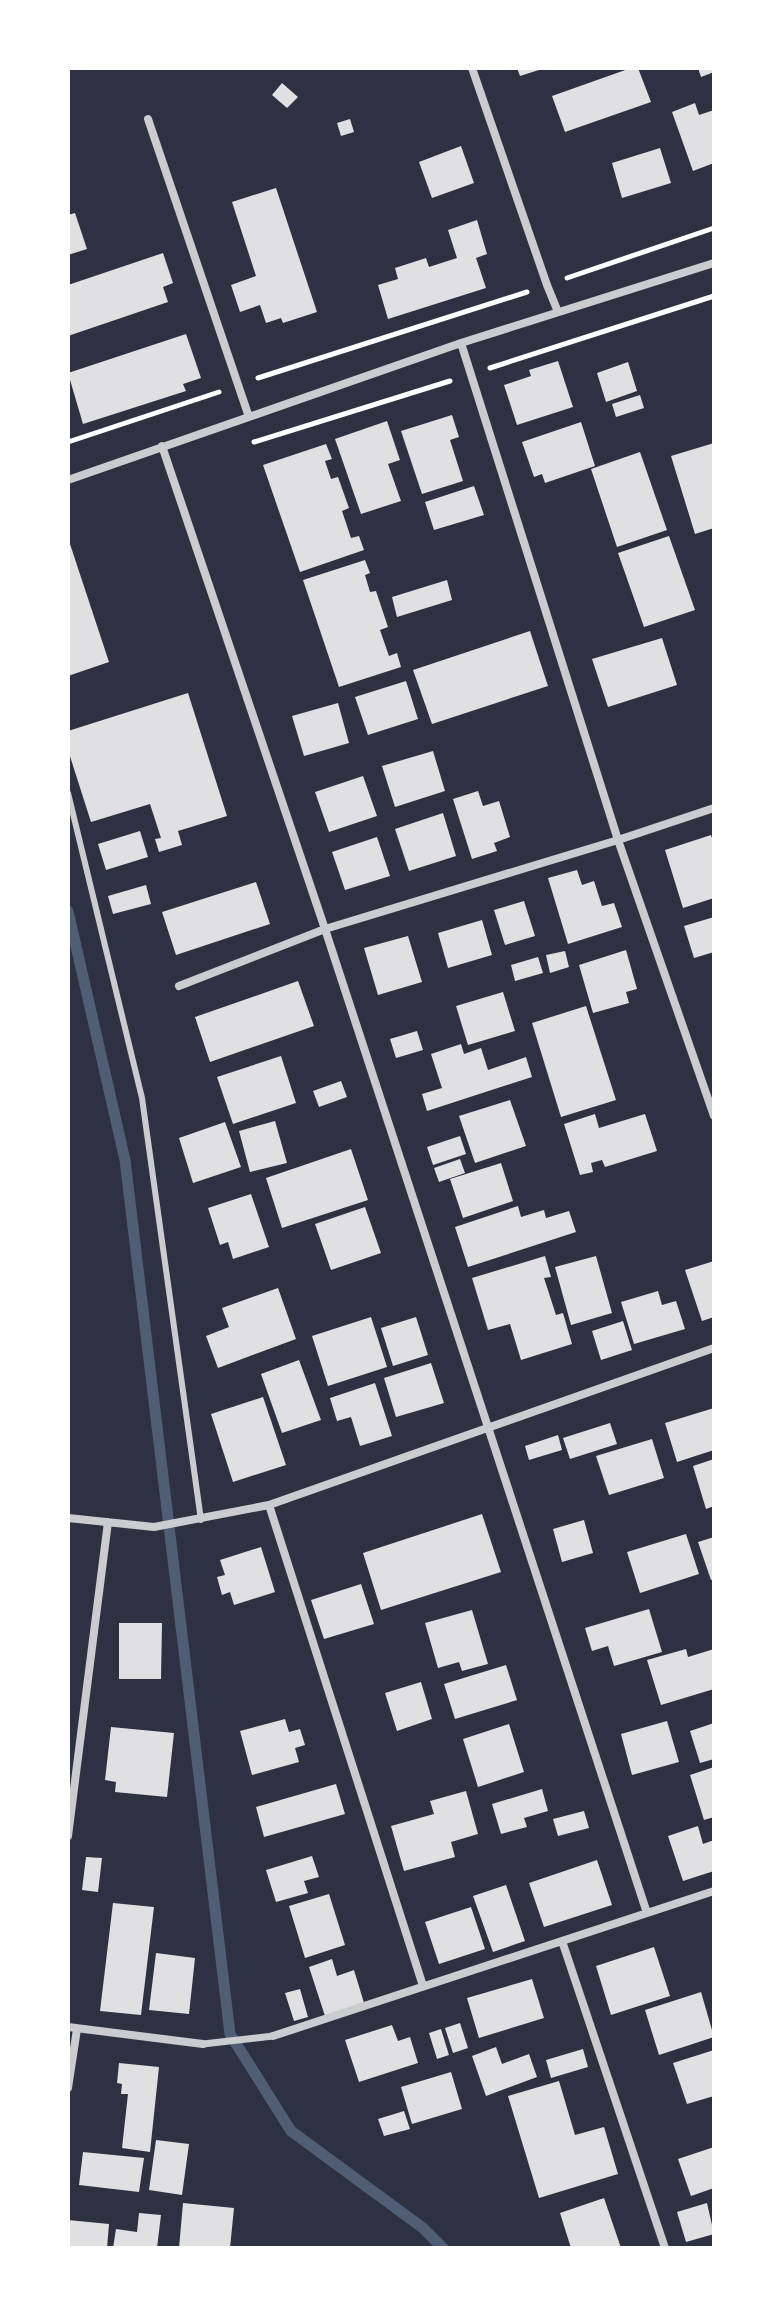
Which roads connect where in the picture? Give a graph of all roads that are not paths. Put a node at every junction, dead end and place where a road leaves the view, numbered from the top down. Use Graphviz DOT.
graph roads {
  1 [pos="472,68"];
  2 [pos="148,119"];
  3 [pos="714,263"];
  4 [pos="558,312"];
  5 [pos="461,343"];
  6 [pos="249,417"];
  7 [pos="162,446"];
  8 [pos="68,480"];
  9 [pos="68,793"];
  10 [pos="714,808"];
  11 [pos="618,840"];
  12 [pos="325,929"];
  13 [pos="179,986"];
  14 [pos="714,1116"];
  15 [pos="714,1348"];
  16 [pos="486,1426"];
  17 [pos="269,1505"];
  18 [pos="68,1518"];
  19 [pos="201,1520"];
  20 [pos="108,1522"];
  21 [pos="68,1836"];
  22 [pos="714,1891"];
  23 [pos="647,1913"];
  24 [pos="562,1941"];
  25 [pos="423,1986"];
  26 [pos="72,2028"];
  27 [pos="273,2036"];
  28 [pos="203,2044"];
  29 [pos="68,2088"];
  30 [pos="665,2248"];
  1 -- 4 [label="street"];
  2 -- 6 [label="street"];
  3 -- 4 [label="street"];
  4 -- 5 [label="street"];
  5 -- 6 [label="street"];
  5 -- 11 [label="street"];
  6 -- 7 [label="street"];
  7 -- 8 [label="street"];
  7 -- 12 [label="street"];
  9 -- 19 [label="lane"];
  10 -- 11 [label="street"];
  11 -- 12 [label="street"];
  11 -- 14 [label="street"];
  12 -- 13 [label="street"];
  12 -- 16 [label="street"];
  15 -- 16 [label="street"];
  16 -- 17 [label="street"];
  16 -- 23 [label="street"];
  17 -- 19 [label="street"];
  17 -- 25 [label="street"];
  18 -- 20 [label="street"];
  19 -- 20 [label="street"];
  20 -- 21 [label="street"];
  22 -- 23 [label="street"];
  23 -- 24 [label="street"];
  24 -- 25 [label="street"];
  24 -- 30 [label="street"];
  25 -- 27 [label="street"];
  26 -- 28 [label="street"];
  26 -- 29 [label="street"];
  27 -- 28 [label="street"];
}
